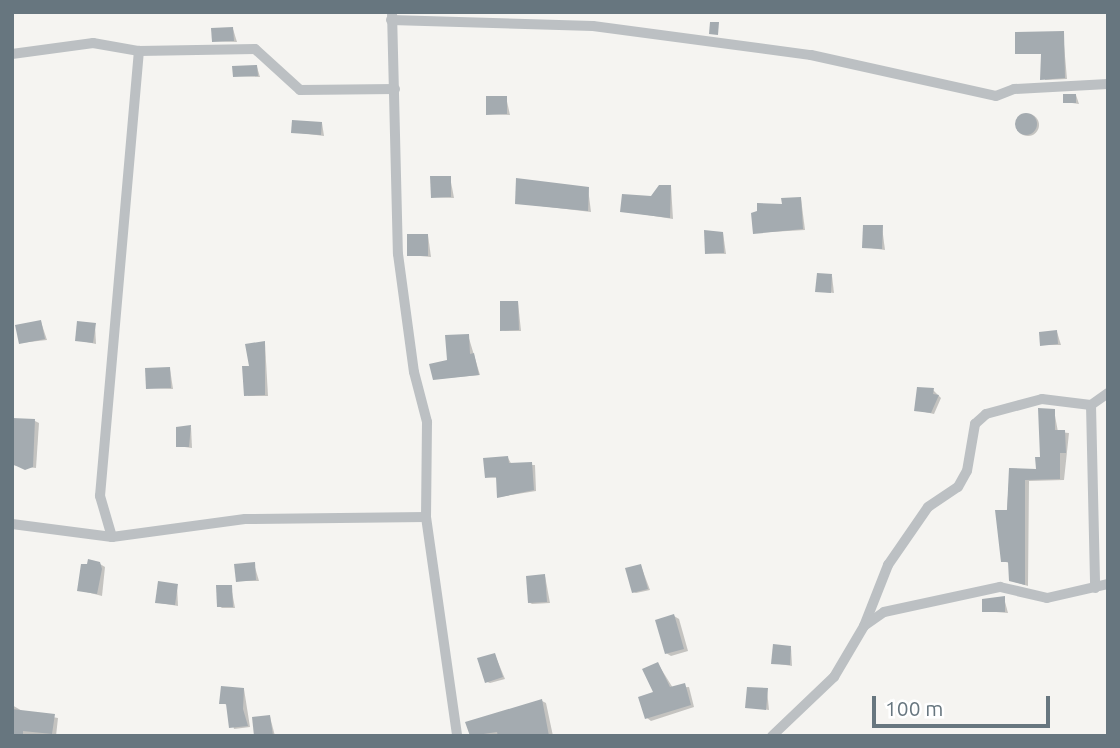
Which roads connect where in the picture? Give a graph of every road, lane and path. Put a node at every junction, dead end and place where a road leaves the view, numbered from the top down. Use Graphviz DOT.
graph roads {
  1 [pos="391,16"];
  2 [pos="139,51"];
  3 [pos="12,54"];
  4 [pos="1108,83"];
  5 [pos="395,89"];
  6 [pos="1108,393"];
  7 [pos="1091,405"];
  8 [pos="426,517"];
  9 [pos="12,524"];
  10 [pos="112,537"];
  11 [pos="1108,584"];
  12 [pos="1095,588"];
  13 [pos="863,626"];
  14 [pos="457,736"];
  15 [pos="772,736"];
  1 -- 4 [label="street"];
  1 -- 5 [label="street"];
  2 -- 3 [label="street"];
  2 -- 5 [label="street"];
  2 -- 10 [label="street"];
  5 -- 8 [label="street"];
  6 -- 7 [label="street"];
  7 -- 12 [label="street"];
  7 -- 13 [label="street"];
  8 -- 10 [label="street"];
  8 -- 14 [label="street"];
  9 -- 10 [label="street"];
  11 -- 12 [label="street"];
  12 -- 13 [label="street"];
  13 -- 15 [label="street"];
}
